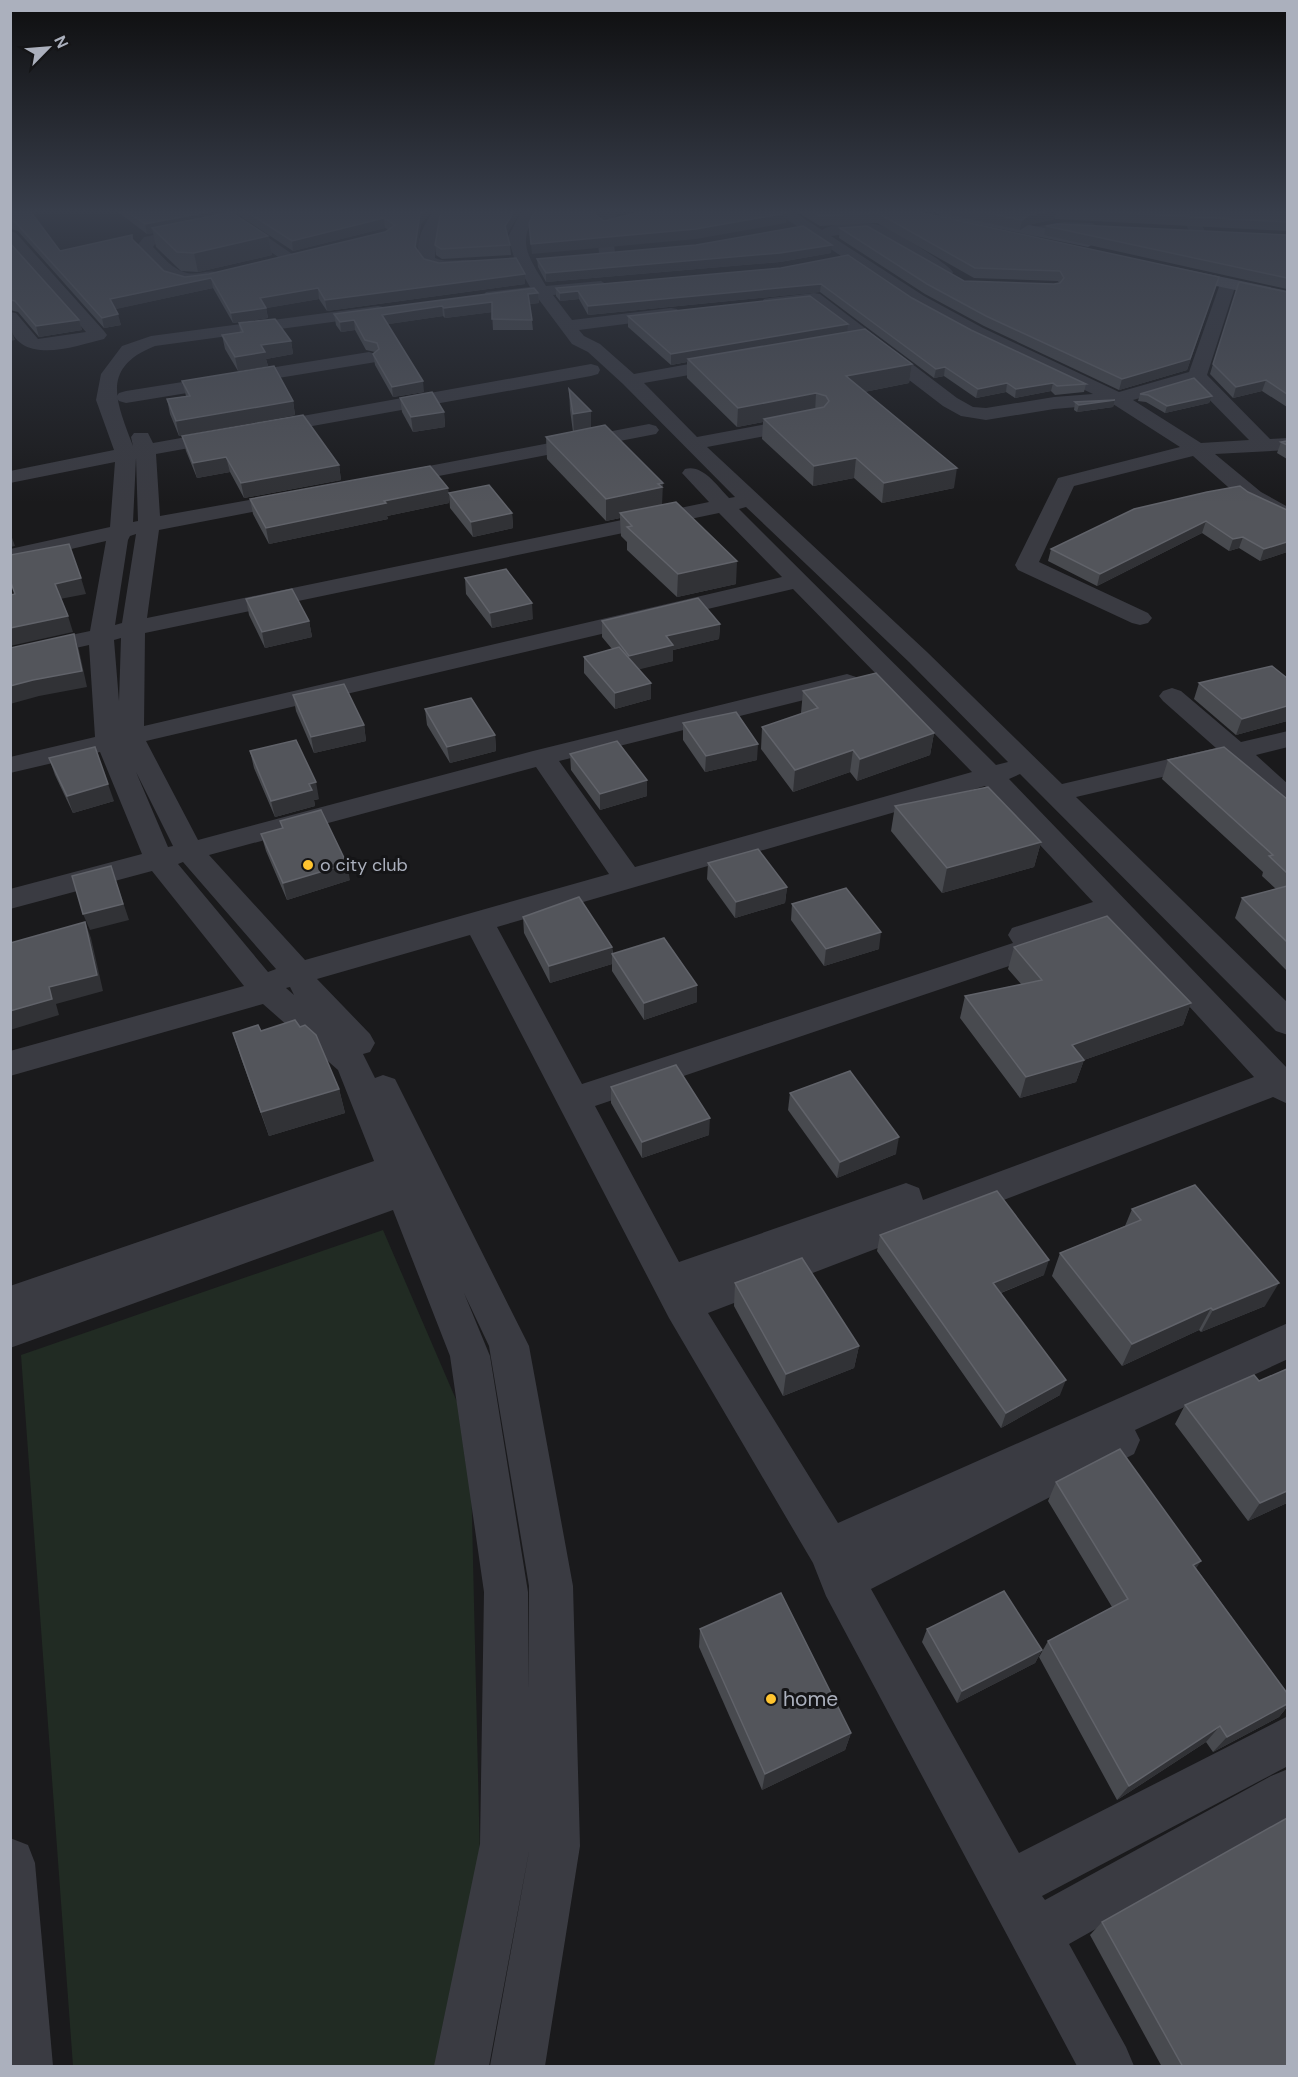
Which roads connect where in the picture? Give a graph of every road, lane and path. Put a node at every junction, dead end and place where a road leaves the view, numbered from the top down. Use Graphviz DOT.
graph roads {
  1 [pos="75,309"];
  2 [pos="391,309"];
  3 [pos="555,309"];
  4 [pos="828,309"];
  5 [pos="934,309"];
  6 [pos="1220,309"];
  7 [pos="685,312"];
  8 [pos="10,318"];
  9 [pos="573,333"];
  10 [pos="867,339"];
  11 [pos="845,343"];
  12 [pos="369,358"];
  13 [pos="754,358"];
  14 [pos="594,372"];
  15 [pos="1197,376"];
  16 [pos="630,380"];
  17 [pos="118,386"];
  18 [pos="1117,398"];
  19 [pos="815,421"];
  20 [pos="652,433"];
  21 [pos="692,444"];
  22 [pos="1287,444"];
  23 [pos="1265,445"];
  24 [pos="1197,449"];
  25 [pos="136,456"];
  26 [pos="10,477"];
  27 [pos="373,486"];
  28 [pos="315,497"];
  29 [pos="741,505"];
  30 [pos="1287,516"];
  31 [pos="134,533"];
  32 [pos="10,556"];
  33 [pos="802,583"];
  34 [pos="1140,618"];
  35 [pos="117,637"];
  36 [pos="10,656"];
  37 [pos="895,677"];
  38 [pos="1172,696"];
  39 [pos="1287,739"];
  40 [pos="123,745"];
  41 [pos="1236,750"];
  42 [pos="547,763"];
  43 [pos="10,765"];
  44 [pos="1039,779"];
  45 [pos="996,781"];
  46 [pos="1287,800"];
  47 [pos="179,863"];
  48 [pos="627,878"];
  49 [pos="10,899"];
  50 [pos="1119,911"];
  51 [pos="483,929"];
  52 [pos="284,985"];
  53 [pos="1287,1023"];
  54 [pos="10,1064"];
  55 [pos="1278,1081"];
  56 [pos="570,1093"];
  57 [pos="398,1180"];
  58 [pos="676,1294"];
  59 [pos="10,1303"];
  60 [pos="10,1331"];
  61 [pos="1287,1340"];
  62 [pos="1287,1364"];
  63 [pos="836,1564"];
  64 [pos="1287,1740"];
  65 [pos="1287,1793"];
  66 [pos="10,1863"];
  67 [pos="1008,1886"];
  68 [pos="13,1933"];
  69 [pos="1034,1935"];
  70 [pos="26,2067"];
  71 [pos="462,2067"];
  72 [pos="518,2067"];
  73 [pos="1107,2067"];
  1 -- 8 [label="street"];
  2 -- 17 [label="street"];
  3 -- 9 [label="street"];
  4 -- 10 [label="street"];
  5 -- 18 [label="street"];
  6 -- 15 [label="street"];
  7 -- 9 [label="street"];
  9 -- 14 [label="street"];
  9 -- 16 [label="street"];
  10 -- 11 [label="street"];
  10 -- 18 [label="street"];
  12 -- 17 [label="street"];
  13 -- 16 [label="street"];
  14 -- 20 [label="street"];
  14 -- 25 [label="street"];
  15 -- 18 [label="street"];
  15 -- 23 [label="street"];
  16 -- 21 [label="street"];
  17 -- 25 [label="street"];
  18 -- 24 [label="street"];
  19 -- 21 [label="street"];
  20 -- 27 [label="street"];
  20 -- 29 [label="street"];
  21 -- 29 [label="street"];
  22 -- 23 [label="street"];
  23 -- 24 [label="street"];
  24 -- 30 [label="street"];
  24 -- 34 [label="street"];
  25 -- 26 [label="street"];
  25 -- 31 [label="street"];
  28 -- 31 [label="street"];
  29 -- 33 [label="street"];
  29 -- 35 [label="street"];
  29 -- 44 [label="street"];
  31 -- 32 [label="street"];
  31 -- 35 [label="street"];
  33 -- 37 [label="street"];
  33 -- 40 [label="street"];
  35 -- 36 [label="street"];
  35 -- 40 [label="street"];
  37 -- 42 [label="street"];
  37 -- 45 [label="street"];
  38 -- 41 [label="street"];
  39 -- 41 [label="street"];
  40 -- 43 [label="street"];
  40 -- 47 [label="street"];
  41 -- 44 [label="street"];
  41 -- 46 [label="street"];
  42 -- 47 [label="street"];
  42 -- 48 [label="street"];
  44 -- 45 [label="street"];
  44 -- 53 [label="street"];
  45 -- 48 [label="street"];
  45 -- 50 [label="street"];
  45 -- 51 [label="street"];
  47 -- 49 [label="street"];
  47 -- 52 [label="street"];
  48 -- 51 [label="street"];
  50 -- 55 [label="street"];
  50 -- 56 [label="street"];
  51 -- 52 [label="street"];
  51 -- 56 [label="street"];
  52 -- 54 [label="street"];
  52 -- 57 [label="street"];
  52 -- 72 [label="street"];
  55 -- 58 [label="street"];
  56 -- 58 [label="street"];
  57 -- 59 [label="street"];
  57 -- 60 [label="street"];
  57 -- 71 [label="street"];
  58 -- 63 [label="street"];
  61 -- 63 [label="street"];
  62 -- 63 [label="street"];
  63 -- 67 [label="street"];
  64 -- 67 [label="street"];
  65 -- 69 [label="street"];
  66 -- 68 [label="street"];
  67 -- 69 [label="street"];
  68 -- 70 [label="street"];
  69 -- 73 [label="street"];
}
